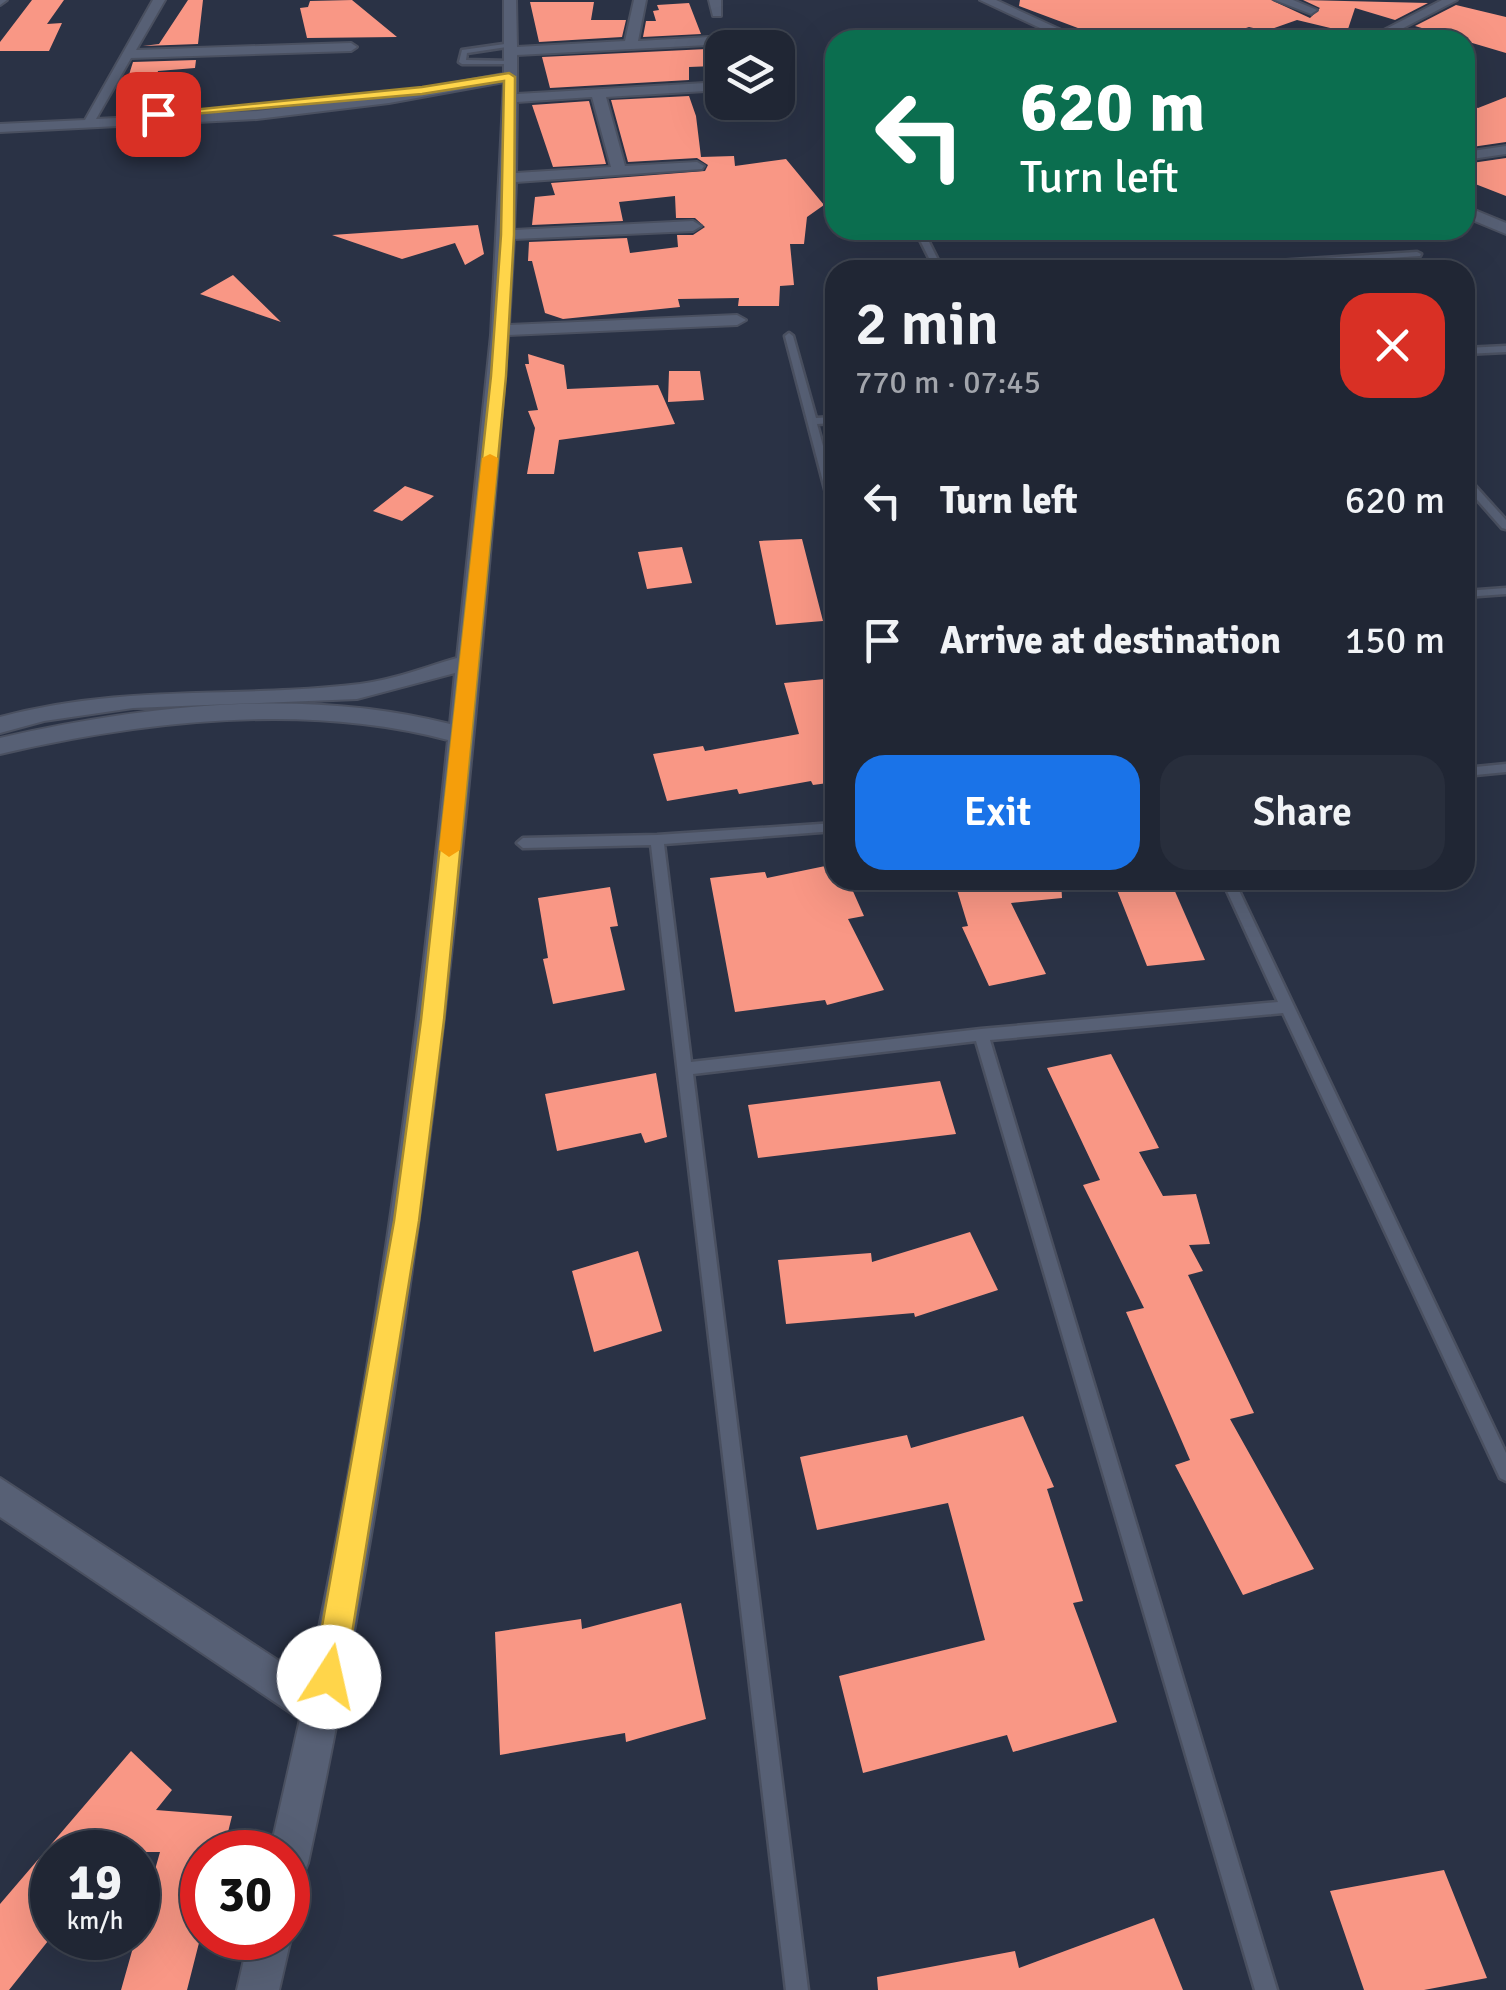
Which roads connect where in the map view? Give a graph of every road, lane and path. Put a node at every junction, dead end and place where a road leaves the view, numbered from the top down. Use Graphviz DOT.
graph roads {
  1 [pos="159,0"];
  2 [pos="510,0"];
  3 [pos="640,0"];
  4 [pos="986,0"];
  5 [pos="1281,0"];
  6 [pos="1451,0"];
  7 [pos="1311,10"];
  8 [pos="1054,30"];
  9 [pos="1390,30"];
  10 [pos="705,41"];
  11 [pos="632,44"];
  12 [pos="351,47"];
  13 [pos="127,54"];
  14 [pos="511,67"];
  15 [pos="705,87"];
  16 [pos="422,90"];
  17 [pos="598,93"];
  18 [pos="90,117"];
  19 [pos="0,120"];
  20 [pos="0,128"];
  21 [pos="1506,150"];
  22 [pos="1475,155"];
  23 [pos="697,166"];
  24 [pos="620,171"];
  25 [pos="509,178"];
  26 [pos="1475,216"];
  27 [pos="693,226"];
  28 [pos="1505,228"];
  29 [pos="508,235"];
  30 [pos="1418,254"];
  31 [pos="1353,260"];
  32 [pos="737,320"];
  33 [pos="502,330"];
  34 [pos="789,336"];
  35 [pos="1506,349"];
  36 [pos="1475,351"];
  37 [pos="825,420"];
  38 [pos="810,421"];
  39 [pos="825,473"];
  40 [pos="1475,491"];
  41 [pos="1506,526"];
  42 [pos="1506,590"];
  43 [pos="1475,593"];
  44 [pos="468,662"];
  45 [pos="86,716"];
  46 [pos="0,724"];
  47 [pos="461,735"];
  48 [pos="0,746"];
  49 [pos="1506,768"];
  50 [pos="1475,771"];
  51 [pos="825,829"];
  52 [pos="657,840"];
  53 [pos="523,843"];
  54 [pos="1233,890"];
  55 [pos="1288,1007"];
  56 [pos="981,1035"];
  57 [pos="685,1069"];
  58 [pos="1506,1472"];
  59 [pos="0,1496"];
  60 [pos="322,1712"];
  61 [pos="295,1830"];
  62 [pos="265,1960"];
  63 [pos="258,1990"];
  64 [pos="797,1990"];
  65 [pos="1266,1990"];
  1 -- 13 [label="street"];
  2 -- 14 [label="street"];
  3 -- 11 [label="street"];
  4 -- 8 [label="street"];
  5 -- 7 [label="street"];
  6 -- 9 [label="street"];
  10 -- 11 [label="street"];
  11 -- 14 [label="street"];
  12 -- 13 [label="street"];
  13 -- 18 [label="street"];
  14 -- 14 [label="lane"];
  14 -- 16 [label="street"];
  14 -- 17 [label="street"];
  14 -- 25 [label="street"];
  15 -- 17 [label="street"];
  16 -- 18 [label="street"];
  16 -- 20 [label="street"];
  17 -- 24 [label="street"];
  18 -- 19 [label="street"];
  21 -- 22 [label="street"];
  23 -- 24 [label="street"];
  24 -- 25 [label="street"];
  25 -- 29 [label="street"];
  26 -- 28 [label="street"];
  27 -- 29 [label="street"];
  29 -- 33 [label="street"];
  30 -- 31 [label="lane"];
  32 -- 33 [label="street"];
  33 -- 44 [label="street"];
  34 -- 38 [label="lane"];
  35 -- 36 [label="lane"];
  37 -- 38 [label="lane"];
  38 -- 39 [label="lane"];
  40 -- 41 [label="lane"];
  42 -- 43 [label="lane"];
  44 -- 45 [label="street"];
  44 -- 47 [label="street"];
  45 -- 46 [label="street"];
  45 -- 47 [label="street"];
  45 -- 48 [label="street"];
  47 -- 60 [label="street"];
  49 -- 50 [label="lane"];
  51 -- 52 [label="lane"];
  52 -- 53 [label="lane"];
  52 -- 57 [label="lane"];
  54 -- 55 [label="lane"];
  55 -- 56 [label="lane"];
  55 -- 58 [label="lane"];
  56 -- 57 [label="lane"];
  56 -- 65 [label="lane"];
  57 -- 64 [label="lane"];
  59 -- 60 [label="street"];
  60 -- 61 [label="street"];
  62 -- 63 [label="street"];
}
